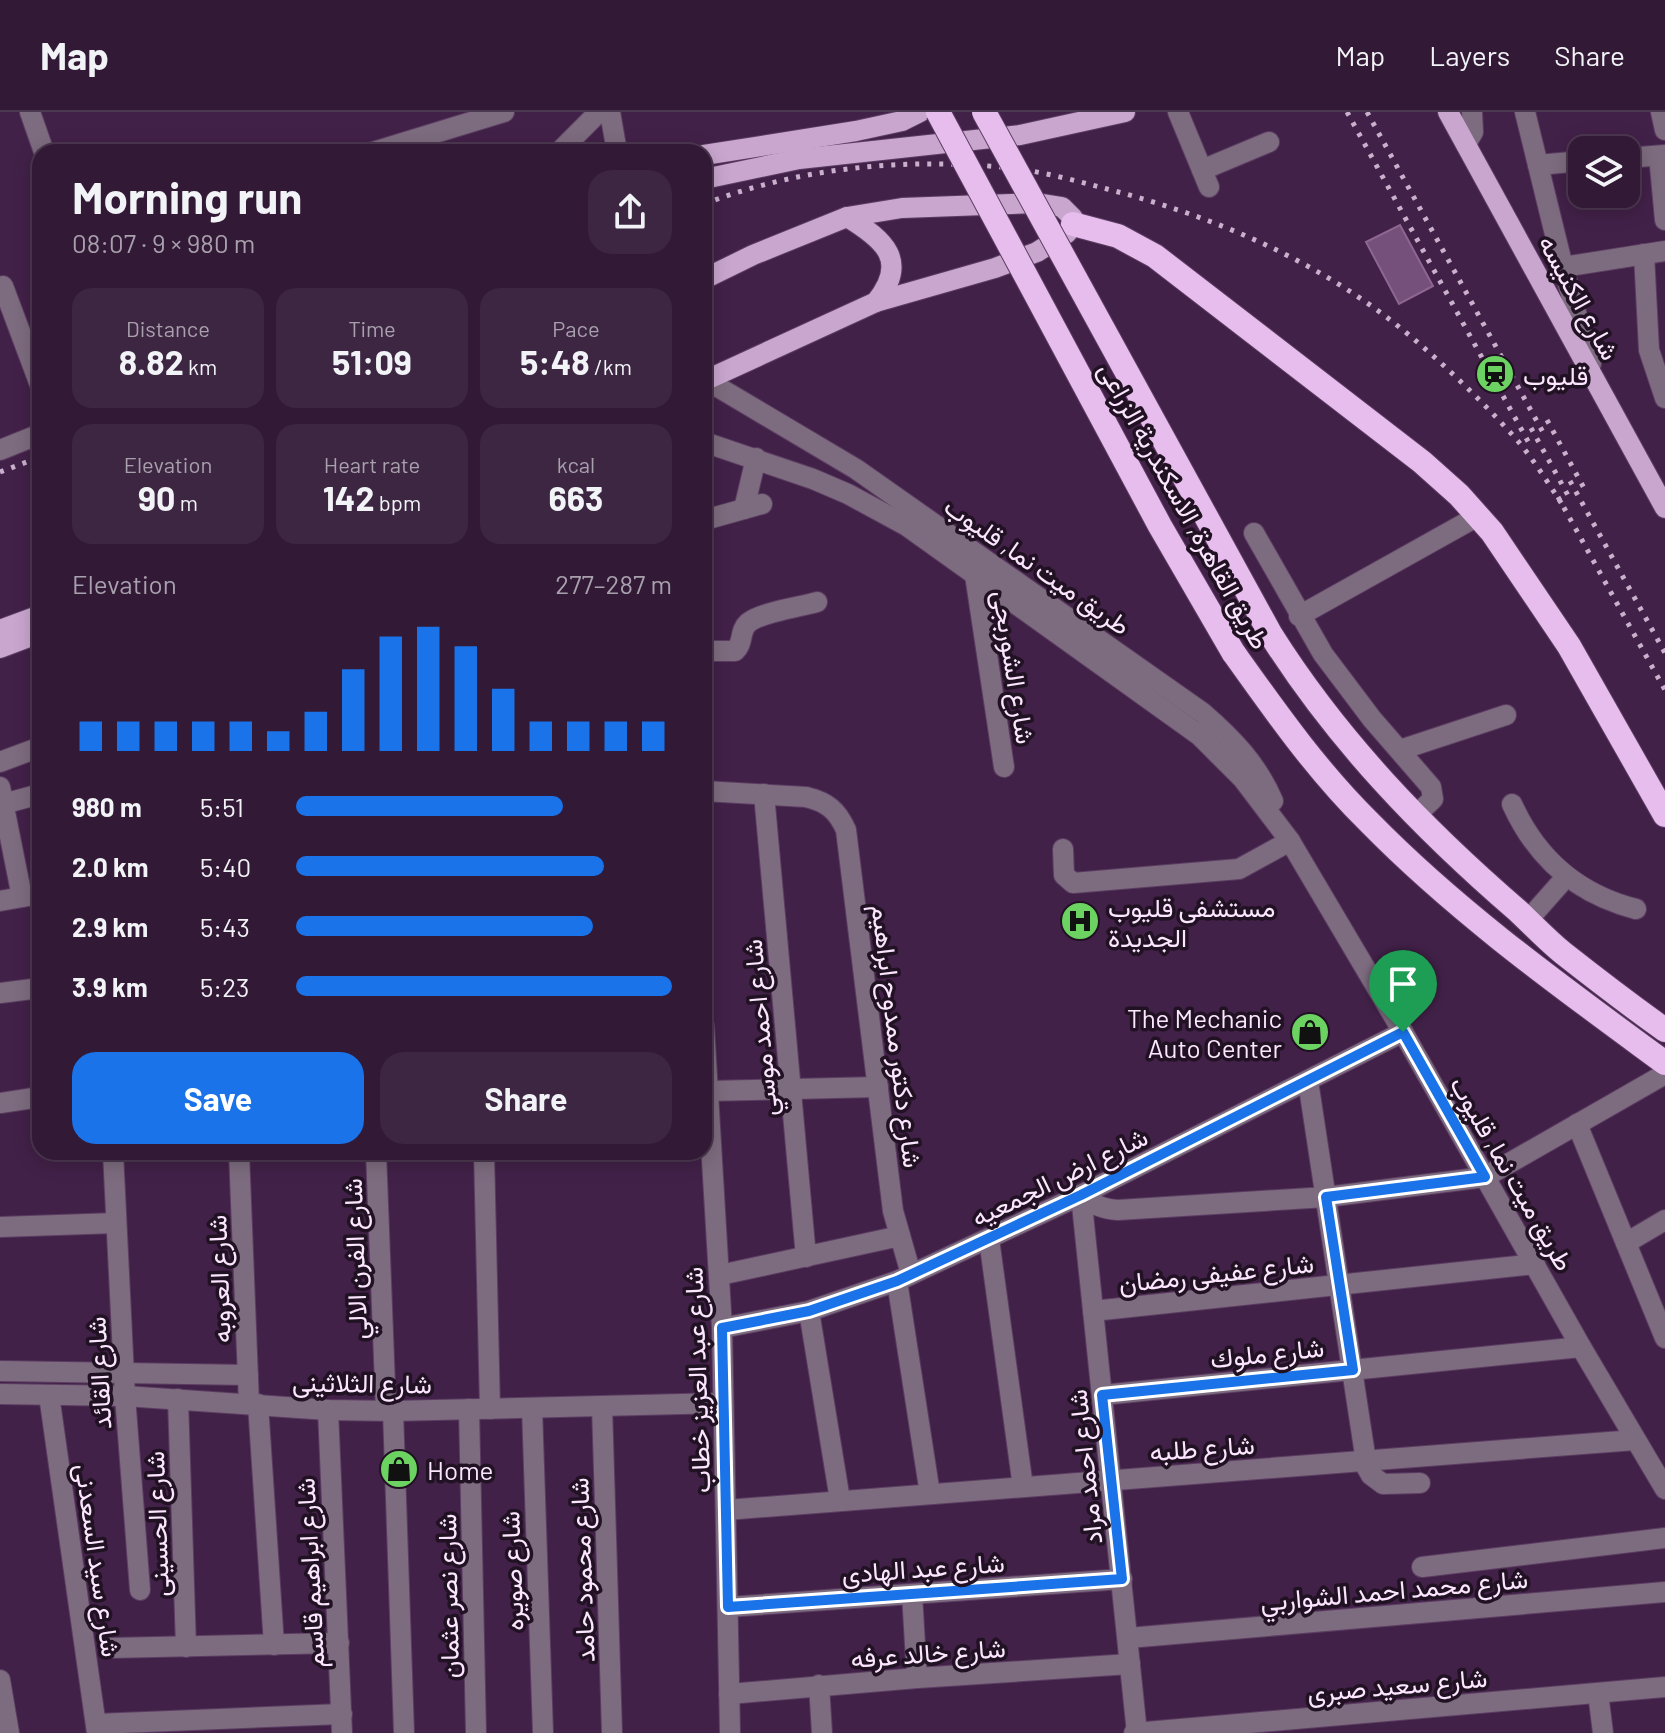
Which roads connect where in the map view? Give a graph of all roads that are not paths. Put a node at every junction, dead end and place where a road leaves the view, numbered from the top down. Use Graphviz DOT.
graph roads {
  1 [pos="30,112"];
  2 [pos="504,112"];
  3 [pos="920,112"];
  4 [pos="938,112"];
  5 [pos="984,112"];
  6 [pos="1178,112"];
  7 [pos="1448,112"];
  8 [pos="1472,112"];
  9 [pos="1525,112"];
  10 [pos="1661,112"];
  11 [pos="601,113"];
  12 [pos="1117,113"];
  13 [pos="1665,130"];
  14 [pos="1269,142"];
  15 [pos="41,144"];
  16 [pos="399,144"];
  17 [pos="568,144"];
  18 [pos="603,144"];
  19 [pos="614,144"];
  20 [pos="1466,144"];
  21 [pos="712,154"];
  22 [pos="1662,155"];
  23 [pos="1640,157"];
  24 [pos="1568,162"];
  25 [pos="1538,165"];
  26 [pos="712,177"];
  27 [pos="847,217"];
  28 [pos="1665,220"];
  29 [pos="1073,224"];
  30 [pos="1665,251"];
  31 [pos="1644,254"];
  32 [pos="1563,267"];
  33 [pos="712,275"];
  34 [pos="3,286"];
  35 [pos="876,302"];
  36 [pos="1657,349"];
  37 [pos="32,364"];
  38 [pos="1594,376"];
  39 [pos="712,378"];
  40 [pos="712,385"];
  41 [pos="1665,398"];
  42 [pos="32,437"];
  43 [pos="712,444"];
  44 [pos="0,450"];
  45 [pos="756,458"];
  46 [pos="1665,508"];
  47 [pos="1478,516"];
  48 [pos="712,518"];
  49 [pos="1254,533"];
  50 [pos="975,575"];
  51 [pos="817,602"];
  52 [pos="1299,616"];
  53 [pos="32,618"];
  54 [pos="1,632"];
  55 [pos="32,633"];
  56 [pos="712,651"];
  57 [pos="1506,715"];
  58 [pos="32,750"];
  59 [pos="1400,750"];
  60 [pos="0,762"];
  61 [pos="1004,767"];
  62 [pos="712,791"];
  63 [pos="32,794"];
  64 [pos="764,794"];
  65 [pos="2,796"];
  66 [pos="1512,804"];
  67 [pos="1665,815"];
  68 [pos="1415,816"];
  69 [pos="1290,841"];
  70 [pos="1063,849"];
  71 [pos="1566,877"];
  72 [pos="31,896"];
  73 [pos="0,901"];
  74 [pos="1636,909"];
  75 [pos="1528,920"];
  76 [pos="32,989"];
  77 [pos="0,993"];
  78 [pos="1662,1024"];
  79 [pos="1403,1032"];
  80 [pos="1665,1063"];
  81 [pos="1665,1074"];
  82 [pos="1308,1081"];
  83 [pos="878,1087"];
  84 [pos="790,1089"];
  85 [pos="712,1091"];
  86 [pos="32,1098"];
  87 [pos="0,1103"];
  88 [pos="1577,1124"];
  89 [pos="712,1152"];
  90 [pos="113,1160"];
  91 [pos="239,1160"];
  92 [pos="376,1160"];
  93 [pos="484,1160"];
  94 [pos="1485,1177"];
  95 [pos="1081,1195"];
  96 [pos="1326,1197"];
  97 [pos="1665,1220"];
  98 [pos="116,1223"];
  99 [pos="0,1227"];
  100 [pos="900,1236"];
  101 [pos="989,1239"];
  102 [pos="1626,1243"];
  103 [pos="806,1257"];
  104 [pos="1535,1264"];
  105 [pos="720,1275"];
  106 [pos="904,1278"];
  107 [pos="1340,1285"];
  108 [pos="809,1311"];
  109 [pos="1093,1311"];
  110 [pos="722,1328"];
  111 [pos="1665,1338"];
  112 [pos="1581,1347"];
  113 [pos="1353,1370"];
  114 [pos="0,1371"];
  115 [pos="124,1373"];
  116 [pos="248,1375"];
  117 [pos="0,1394"];
  118 [pos="49,1395"];
  119 [pos="1102,1395"];
  120 [pos="125,1396"];
  121 [pos="178,1399"];
  122 [pos="723,1403"];
  123 [pos="254,1404"];
  124 [pos="602,1406"];
  125 [pos="532,1408"];
  126 [pos="469,1409"];
  127 [pos="490,1409"];
  128 [pos="328,1410"];
  129 [pos="390,1411"];
  130 [pos="1635,1440"];
  131 [pos="1656,1460"];
  132 [pos="1366,1461"];
  133 [pos="1111,1480"];
  134 [pos="1420,1483"];
  135 [pos="1023,1487"];
  136 [pos="1665,1489"];
  137 [pos="930,1494"];
  138 [pos="840,1500"];
  139 [pos="726,1510"];
  140 [pos="1665,1538"];
  141 [pos="1422,1567"];
  142 [pos="1122,1579"];
  143 [pos="140,1590"];
  144 [pos="1665,1592"];
  145 [pos="912,1594"];
  146 [pos="728,1607"];
  147 [pos="1128,1638"];
  148 [pos="339,1643"];
  149 [pos="274,1645"];
  150 [pos="186,1647"];
  151 [pos="110,1648"];
  152 [pos="1130,1664"];
  153 [pos="917,1678"];
  154 [pos="0,1680"];
  155 [pos="819,1685"];
  156 [pos="1665,1687"];
  157 [pos="1598,1693"];
  158 [pos="729,1694"];
  159 [pos="342,1723"];
  160 [pos="96,1728"];
  161 [pos="9,1733"];
  162 [pos="404,1733"];
  163 [pos="476,1733"];
  164 [pos="543,1733"];
  165 [pos="612,1733"];
  166 [pos="730,1733"];
  167 [pos="822,1733"];
  168 [pos="1136,1733"];
  169 [pos="1603,1733"];
  1 -- 15 [label="street"];
  2 -- 16 [label="street"];
  3 -- 21 [label="main road"];
  4 -- 80 [label="highway, طريق القاهرة, الاسكندرية الزراعى, bridge"];
  5 -- 68 [label="highway, طريق القاهرة, الاسكندرية الزراعى, bridge"];
  6 -- 14 [label="street"];
  7 -- 20 [label="main road, شارع الكنيسه"];
  8 -- 20 [label="street"];
  9 -- 25 [label="street"];
  10 -- 13 [label="street"];
  11 -- 17 [label="street"];
  11 -- 18 [label="street"];
  11 -- 19 [label="street"];
  12 -- 26 [label="main road"];
  20 -- 38 [label="main road, شارع الكنيسه"];
  22 -- 23 [label="street"];
  22 -- 28 [label="street"];
  24 -- 25 [label="street"];
  25 -- 32 [label="street"];
  27 -- 29 [label="main road"];
  27 -- 33 [label="main road"];
  27 -- 35 [label="main road"];
  29 -- 35 [label="main road"];
  29 -- 47 [label="highway"];
  30 -- 31 [label="street"];
  31 -- 32 [label="street"];
  31 -- 36 [label="street"];
  32 -- 38 [label="street"];
  34 -- 37 [label="street"];
  35 -- 39 [label="main road"];
  36 -- 41 [label="street"];
  38 -- 46 [label="main road, شارع الكنيسه"];
  40 -- 69 [label="street, طريق ميت نما, قليوب"];
  42 -- 44 [label="street"];
  43 -- 45 [label="street, طريق ميت نما, قليوب"];
  45 -- 48 [label="street"];
  45 -- 50 [label="street, طريق ميت نما, قليوب"];
  47 -- 52 [label="street"];
  47 -- 67 [label="highway"];
  49 -- 52 [label="street"];
  50 -- 61 [label="street, شارع الشوربجى"];
  50 -- 69 [label="street, طريق ميت نما, قليوب"];
  51 -- 56 [label="street"];
  52 -- 59 [label="street"];
  53 -- 54 [label="main road"];
  54 -- 55 [label="main road"];
  57 -- 59 [label="street"];
  58 -- 60 [label="street"];
  59 -- 68 [label="street"];
  62 -- 64 [label="street"];
  63 -- 65 [label="street"];
  64 -- 83 [label="street, شارع دكتور ممدوح ابراهيم"];
  64 -- 84 [label="street, شارع احمد موسي"];
  65 -- 72 [label="street"];
  66 -- 71 [label="street"];
  68 -- 75 [label="highway, طريق القاهرة, الاسكندرية الزراعى"];
  69 -- 70 [label="street"];
  69 -- 79 [label="street, طريق ميت نما, قليوب"];
  71 -- 74 [label="street"];
  71 -- 75 [label="street"];
  72 -- 73 [label="street"];
  75 -- 78 [label="highway, طريق القاهرة, الاسكندرية الزراعى"];
  76 -- 77 [label="street"];
  79 -- 82 [label="street, شارع ارض الجمعيه"];
  79 -- 94 [label="street, طريق ميت نما, قليوب"];
  81 -- 88 [label="street"];
  82 -- 95 [label="street, شارع ارض الجمعيه"];
  82 -- 96 [label="street"];
  83 -- 84 [label="street"];
  83 -- 100 [label="street, شارع دكتور ممدوح ابراهيم"];
  84 -- 85 [label="street"];
  84 -- 103 [label="street, شارع احمد موسي"];
  86 -- 87 [label="street"];
  88 -- 94 [label="street"];
  88 -- 102 [label="street"];
  89 -- 105 [label="street, شارع عبد العزيز خطاب"];
  90 -- 98 [label="street, شارع القائد"];
  91 -- 116 [label="street, شارع العروبه"];
  92 -- 129 [label="street, شارع الفرن الالي"];
  93 -- 127 [label="street"];
  94 -- 96 [label="street"];
  94 -- 104 [label="street, طريق ميت نما, قليوب"];
  95 -- 96 [label="street"];
  95 -- 101 [label="street, شارع ارض الجمعيه"];
  95 -- 109 [label="street, شارع احمد مراد"];
  96 -- 107 [label="street"];
  97 -- 102 [label="street"];
  98 -- 99 [label="street"];
  98 -- 115 [label="street, شارع القائد"];
  100 -- 103 [label="street"];
  100 -- 106 [label="street, شارع دكتور ممدوح ابراهيم"];
  101 -- 106 [label="street, شارع ارض الجمعيه"];
  101 -- 135 [label="street"];
  102 -- 111 [label="street"];
  103 -- 105 [label="street"];
  104 -- 107 [label="street, شارع عفيفى رمضان"];
  104 -- 112 [label="street, طريق ميت نما, قليوب"];
  105 -- 110 [label="street, شارع عبد العزيز خطاب"];
  106 -- 108 [label="street, شارع ارض الجمعيه"];
  106 -- 137 [label="street, شارع دكتور ممدوح ابراهيم"];
  107 -- 109 [label="street, شارع عفيفى رمضان"];
  107 -- 113 [label="street"];
  108 -- 110 [label="street, شارع ارض الجمعيه"];
  108 -- 138 [label="street"];
  109 -- 119 [label="street, شارع احمد مراد"];
  110 -- 122 [label="street, شارع عبد العزيز خطاب"];
  112 -- 113 [label="street, شارع ملوك"];
  112 -- 130 [label="street, طريق ميت نما, قليوب"];
  113 -- 119 [label="street, شارع ملوك"];
  113 -- 132 [label="street"];
  114 -- 115 [label="street"];
  115 -- 116 [label="street"];
  115 -- 120 [label="street, شارع القائد"];
  116 -- 123 [label="street, شارع العروبه"];
  117 -- 118 [label="street, شارع الثلاثينى"];
  118 -- 120 [label="street, شارع الثلاثينى"];
  118 -- 160 [label="street, شارع سيد السعدنى"];
  119 -- 133 [label="street, شارع احمد مراد"];
  120 -- 121 [label="street, شارع الثلاثينى"];
  120 -- 143 [label="street, شارع القائد"];
  121 -- 123 [label="street, شارع الثلاثينى"];
  121 -- 150 [label="street, شارع الحسينى"];
  122 -- 124 [label="street, شارع الثلاثينى"];
  122 -- 139 [label="street, شارع عبد العزيز خطاب"];
  123 -- 128 [label="street, شارع الثلاثينى"];
  123 -- 149 [label="street, شارع العروبه"];
  124 -- 125 [label="street, شارع الثلاثينى"];
  124 -- 165 [label="street, شارع محمود حامد"];
  125 -- 127 [label="street, شارع الثلاثينى"];
  125 -- 164 [label="street, شارع صويره"];
  126 -- 127 [label="street, شارع الثلاثينى"];
  126 -- 129 [label="street, شارع الثلاثينى"];
  126 -- 163 [label="street, شارع نصر عثمان"];
  128 -- 129 [label="street, شارع الثلاثينى"];
  128 -- 148 [label="street, شارع ابراهيم قاسم"];
  129 -- 162 [label="street, شارع الفرن الالي"];
  130 -- 131 [label="street, طريق ميت نما, قليوب"];
  130 -- 132 [label="street, شارع طلبه"];
  131 -- 136 [label="street, طريق ميت نما, قليوب"];
  132 -- 133 [label="street, شارع طلبه"];
  132 -- 134 [label="street"];
  133 -- 135 [label="street, شارع طلبه"];
  133 -- 142 [label="street, شارع احمد مراد"];
  135 -- 137 [label="street, شارع طلبه"];
  137 -- 138 [label="street, شارع طلبه"];
  138 -- 139 [label="street, شارع طلبه"];
  139 -- 146 [label="street, شارع عبد العزيز خطاب"];
  140 -- 141 [label="street"];
  142 -- 145 [label="street, شارع عبد الهادى"];
  142 -- 147 [label="street, شارع احمد مراد"];
  144 -- 147 [label="street, شارع محمد احمد الشواربي"];
  145 -- 146 [label="street, شارع عبد الهادى"];
  145 -- 153 [label="street"];
  146 -- 158 [label="street, شارع عبد العزيز خطاب"];
  147 -- 152 [label="street, شارع احمد مراد"];
  148 -- 149 [label="street"];
  148 -- 159 [label="street, شارع ابراهيم قاسم"];
  149 -- 150 [label="street"];
  150 -- 151 [label="street"];
  152 -- 153 [label="street, شارع خالد عرفه"];
  152 -- 168 [label="street, شارع احمد مراد"];
  153 -- 155 [label="street, شارع خالد عرفه"];
  154 -- 161 [label="street"];
  155 -- 158 [label="street, شارع خالد عرفه"];
  155 -- 167 [label="street"];
  156 -- 157 [label="street, شارع سعيد صبرى"];
  157 -- 168 [label="street, شارع سعيد صبرى"];
  157 -- 169 [label="street"];
  158 -- 166 [label="street, شارع عبد العزيز خطاب"];
  159 -- 160 [label="street"];
}
